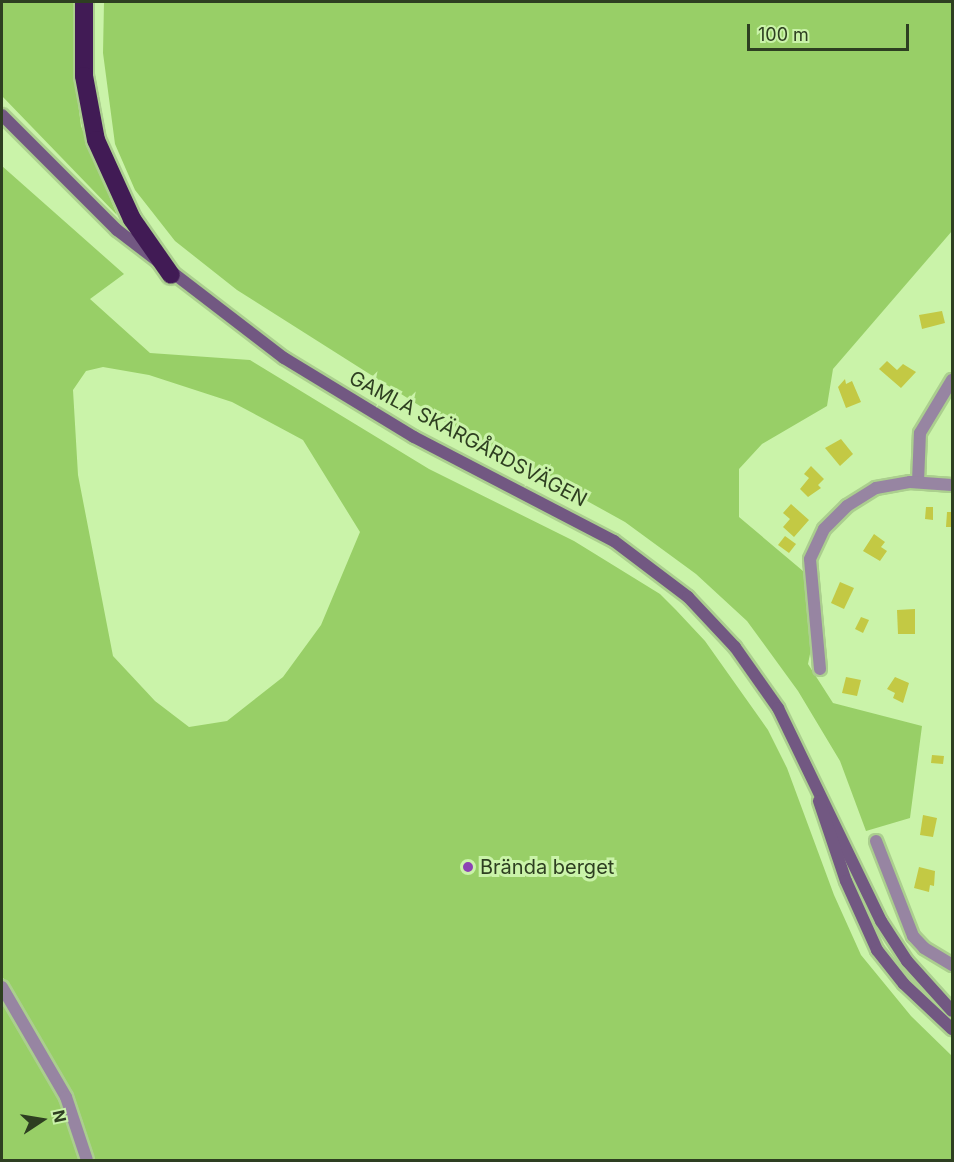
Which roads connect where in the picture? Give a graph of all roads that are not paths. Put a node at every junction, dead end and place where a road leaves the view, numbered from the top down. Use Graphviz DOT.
graph roads {
  1 [pos="84,2"];
  2 [pos="2,115"];
  3 [pos="171,274"];
  4 [pos="952,380"];
  5 [pos="918,482"];
  6 [pos="952,485"];
  7 [pos="820,669"];
  8 [pos="816,788"];
  9 [pos="876,841"];
  10 [pos="952,964"];
  11 [pos="2,987"];
  12 [pos="952,1011"];
  13 [pos="952,1029"];
  14 [pos="87,1161"];
  1 -- 3 [label="highway"];
  2 -- 3 [label="main road, GAMLA SKÄRGÅRDSVÄGEN"];
  3 -- 8 [label="main road, GAMLA SKÄRGÅRDSVÄGEN"];
  4 -- 5 [label="street"];
  5 -- 6 [label="street"];
  5 -- 7 [label="street"];
  8 -- 12 [label="main road, GAMLA SKÄRGÅRDSVÄGEN"];
  8 -- 13 [label="main road, GAMLA SKÄRGÅRDSVÄGEN"];
  9 -- 10 [label="street"];
  11 -- 14 [label="street"];
}
